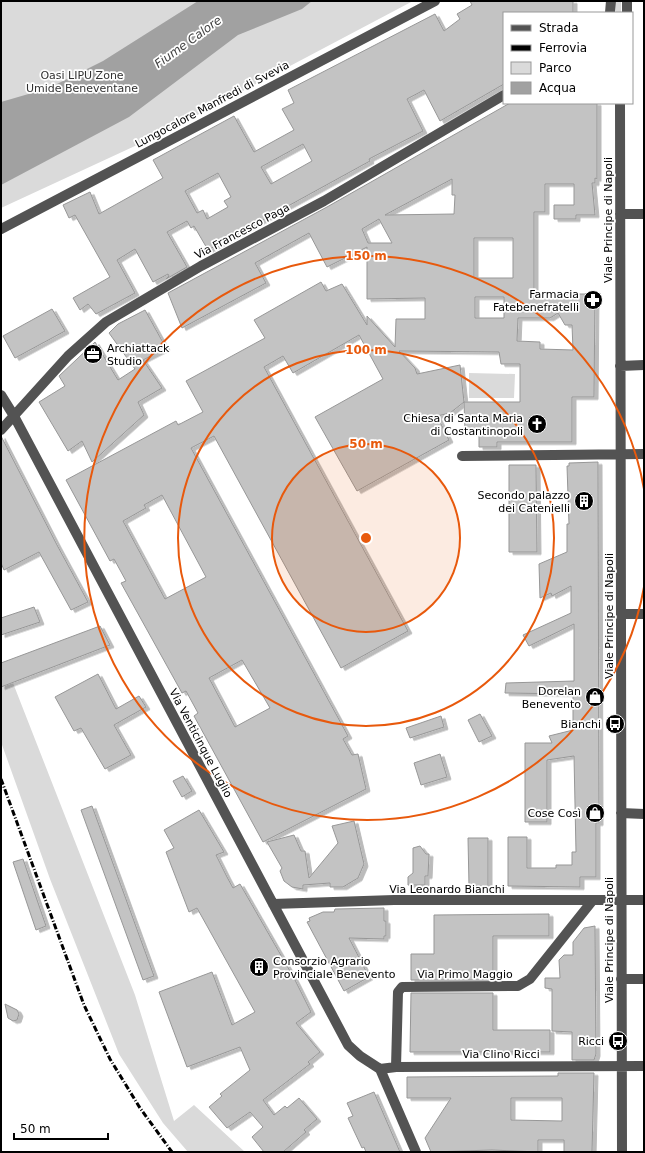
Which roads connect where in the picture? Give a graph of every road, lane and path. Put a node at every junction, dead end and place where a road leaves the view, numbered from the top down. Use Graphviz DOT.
graph roads {
  1 [pos="435,1"];
  2 [pos="611,1"];
  3 [pos="627,1"];
  4 [pos="610,12"];
  5 [pos="627,12"];
  6 [pos="503,96"];
  7 [pos="620,104"];
  8 [pos="620,214"];
  9 [pos="644,214"];
  10 [pos="1,229"];
  11 [pos="644,365"];
  12 [pos="620,366"];
  13 [pos="1,395"];
  14 [pos="1,406"];
  15 [pos="14,416"];
  16 [pos="1,430"];
  17 [pos="620,454"];
  18 [pos="644,454"];
  19 [pos="462,456"];
  20 [pos="621,614"];
  21 [pos="644,614"];
  22 [pos="621,813"];
  23 [pos="644,814"];
  24 [pos="593,900"];
  25 [pos="621,900"];
  26 [pos="644,900"];
  27 [pos="273,904"];
  28 [pos="621,979"];
  29 [pos="644,979"];
  30 [pos="396,1066"];
  31 [pos="621,1066"];
  32 [pos="644,1066"];
  33 [pos="380,1069"];
  34 [pos="416,1152"];
  35 [pos="622,1152"];
  1 -- 10 [label="street, Lungocalore Manfredi di Svevia"];
  2 -- 4 [label="street"];
  3 -- 5 [label="street"];
  6 -- 15 [label="street, Via Francesco Paga"];
  7 -- 8 [label="street, Viale Principe di Napoli"];
  8 -- 9 [label="street"];
  8 -- 12 [label="street, Viale Principe di Napoli"];
  11 -- 12 [label="street"];
  12 -- 17 [label="street, Viale Principe di Napoli"];
  13 -- 15 [label="street, Via Venticinque Luglio"];
  14 -- 15 [label="street, Via Venticinque Luglio"];
  15 -- 16 [label="street, Via Francesco Paga"];
  15 -- 27 [label="street, Via Venticinque Luglio"];
  17 -- 18 [label="street"];
  17 -- 19 [label="street"];
  17 -- 20 [label="street, Viale Principe di Napoli"];
  20 -- 21 [label="street"];
  20 -- 22 [label="street, Viale Principe di Napoli"];
  22 -- 23 [label="street"];
  22 -- 25 [label="street, Viale Principe di Napoli"];
  24 -- 25 [label="street, Via Leonardo Bianchi"];
  24 -- 27 [label="street, Via Leonardo Bianchi"];
  24 -- 30 [label="street, Via Primo Maggio"];
  25 -- 26 [label="street, Via Leonardo Bianchi"];
  25 -- 28 [label="street, Viale Principe di Napoli"];
  27 -- 33 [label="street, Via Venticinque Luglio"];
  28 -- 29 [label="street"];
  28 -- 31 [label="street, Viale Principe di Napoli"];
  30 -- 31 [label="street, Via Clino Ricci"];
  30 -- 33 [label="street, Via Clino Ricci"];
  31 -- 32 [label="street, Via Clino Ricci"];
  31 -- 35 [label="street, Viale Principe di Napoli"];
  33 -- 34 [label="street"];
}
